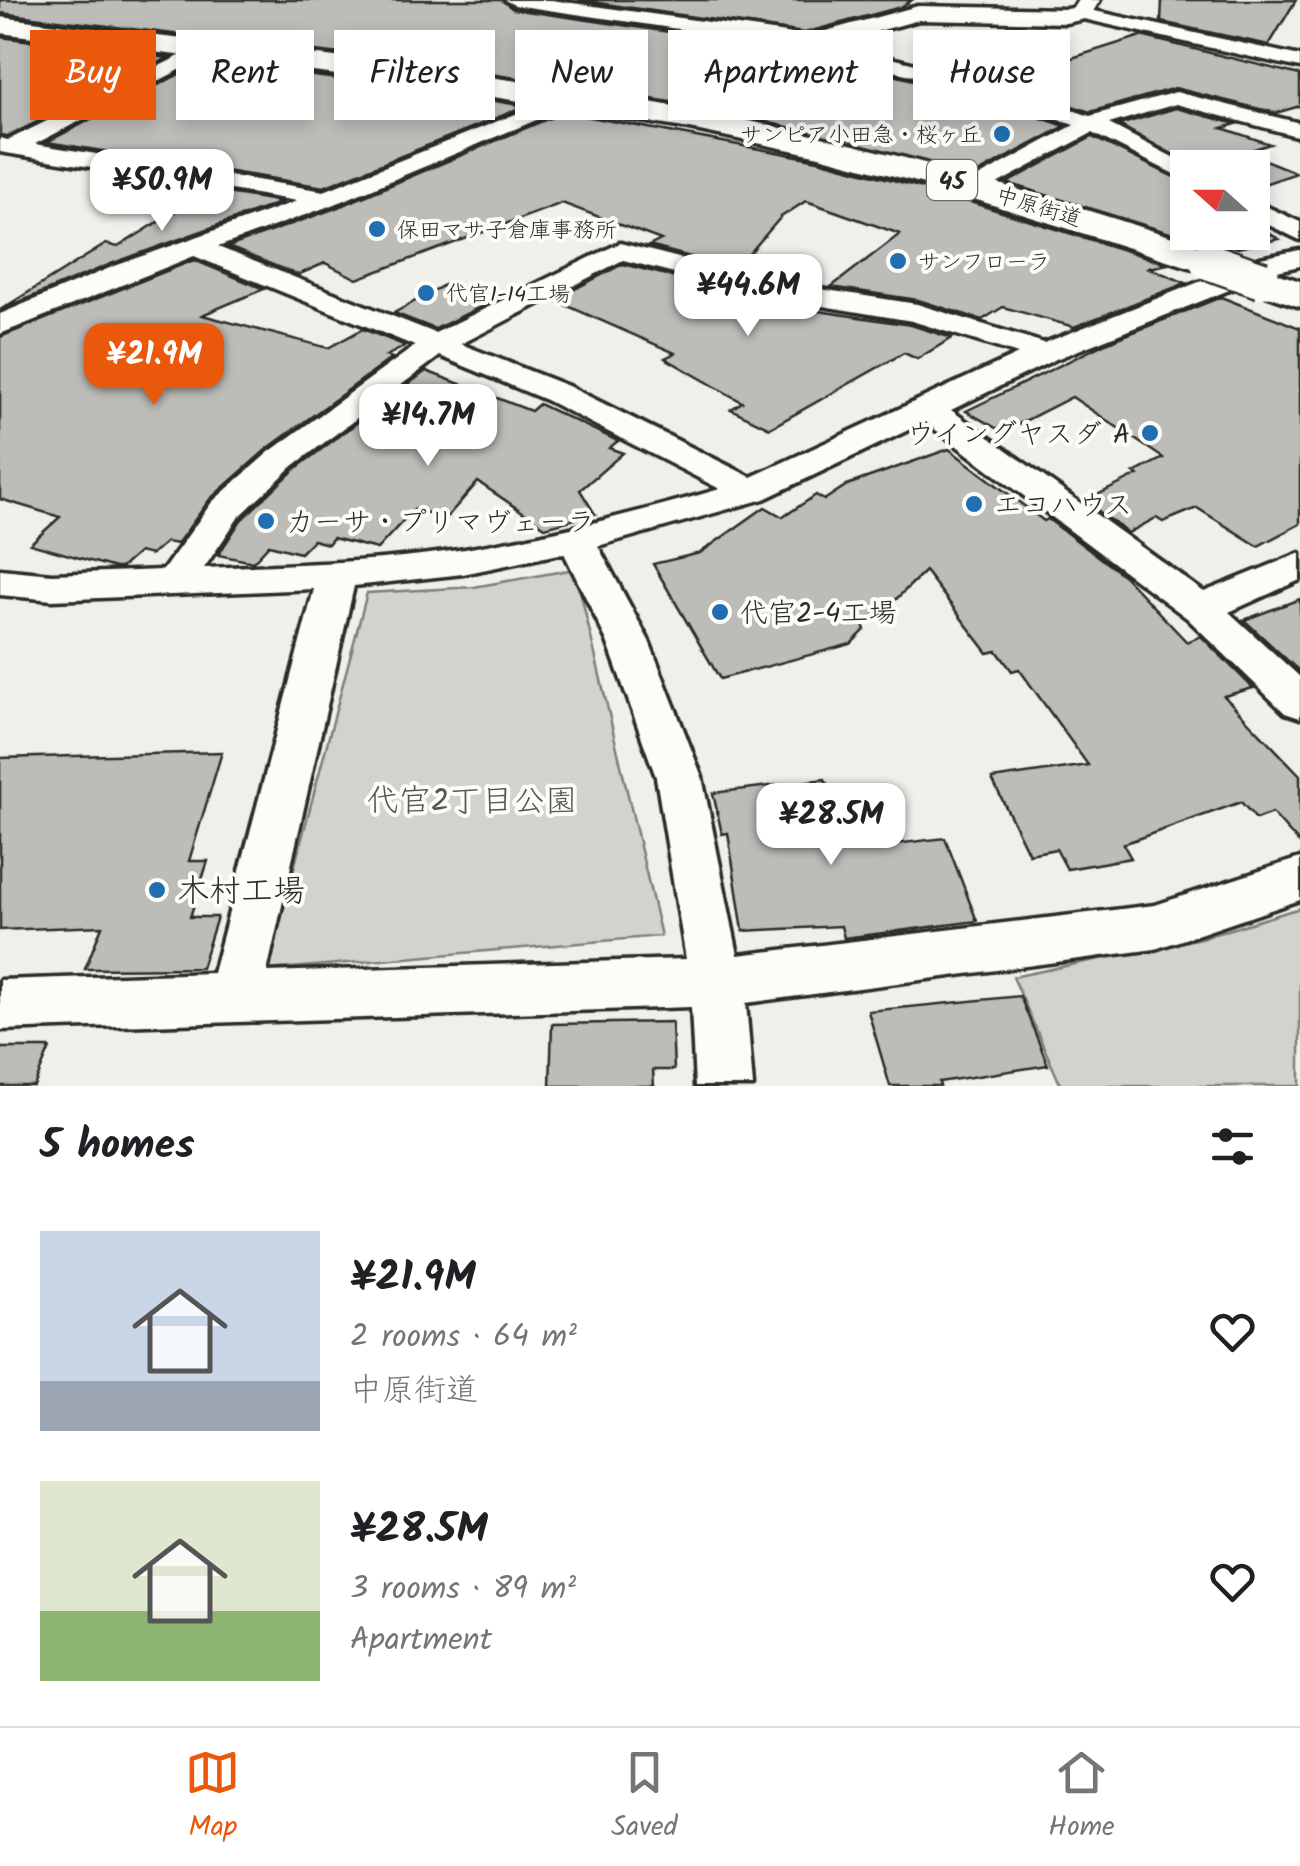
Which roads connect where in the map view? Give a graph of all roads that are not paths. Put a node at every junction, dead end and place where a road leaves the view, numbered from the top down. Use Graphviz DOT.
graph roads {
  1 [pos="514,0"];
  2 [pos="1085,6"];
  3 [pos="0,25"];
  4 [pos="735,30"];
  5 [pos="852,30"];
  6 [pos="176,49"];
  7 [pos="1300,62"];
  8 [pos="176,64"];
  9 [pos="893,64"];
  10 [pos="314,67"];
  11 [pos="515,93"];
  12 [pos="521,120"];
  13 [pos="695,120"];
  14 [pos="1092,124"];
  15 [pos="1300,130"];
  16 [pos="6,146"];
  17 [pos="1170,165"];
  18 [pos="978,187"];
  19 [pos="326,199"];
  20 [pos="1270,216"];
  21 [pos="1300,232"];
  22 [pos="195,247"];
  23 [pos="1300,258"];
  24 [pos="0,291"];
  25 [pos="1300,295"];
  26 [pos="40,308"];
  27 [pos="0,325"];
  28 [pos="437,344"];
  29 [pos="1045,353"];
  30 [pos="930,410"];
  31 [pos="751,491"];
  32 [pos="576,540"];
  33 [pos="1300,566"];
  34 [pos="337,575"];
  35 [pos="0,582"];
  36 [pos="173,584"];
  37 [pos="1201,609"];
  38 [pos="1300,702"];
  39 [pos="1300,880"];
  40 [pos="717,982"];
  41 [pos="234,998"];
  42 [pos="0,1004"];
  43 [pos="724,1086"];
  1 -- 4 [label="street"];
  2 -- 5 [label="street"];
  2 -- 7 [label="street"];
  3 -- 6 [label="main road, 中原街道 / 45"];
  8 -- 16 [label="street"];
  9 -- 14 [label="street"];
  10 -- 11 [label="main road, 中原街道 / 45"];
  12 -- 19 [label="street"];
  13 -- 18 [label="main road, 中原街道 / 45"];
  14 -- 15 [label="street"];
  14 -- 17 [label="street"];
  14 -- 18 [label="street"];
  16 -- 19 [label="street"];
  18 -- 25 [label="main road, 中原街道 / 45, bridge"];
  19 -- 22 [label="street"];
  20 -- 21 [label="street"];
  22 -- 26 [label="street"];
  22 -- 28 [label="street"];
  23 -- 29 [label="street"];
  24 -- 26 [label="street"];
  26 -- 27 [label="street"];
  28 -- 29 [label="street"];
  28 -- 31 [label="street"];
  28 -- 36 [label="street"];
  29 -- 30 [label="street"];
  30 -- 31 [label="street"];
  30 -- 37 [label="street"];
  31 -- 32 [label="street"];
  32 -- 34 [label="street"];
  32 -- 40 [label="street"];
  33 -- 37 [label="street"];
  34 -- 36 [label="street"];
  34 -- 41 [label="street"];
  35 -- 36 [label="street"];
  37 -- 38 [label="street"];
  39 -- 40 [label="street"];
  40 -- 41 [label="street"];
  40 -- 43 [label="street"];
  41 -- 42 [label="street"];
}
